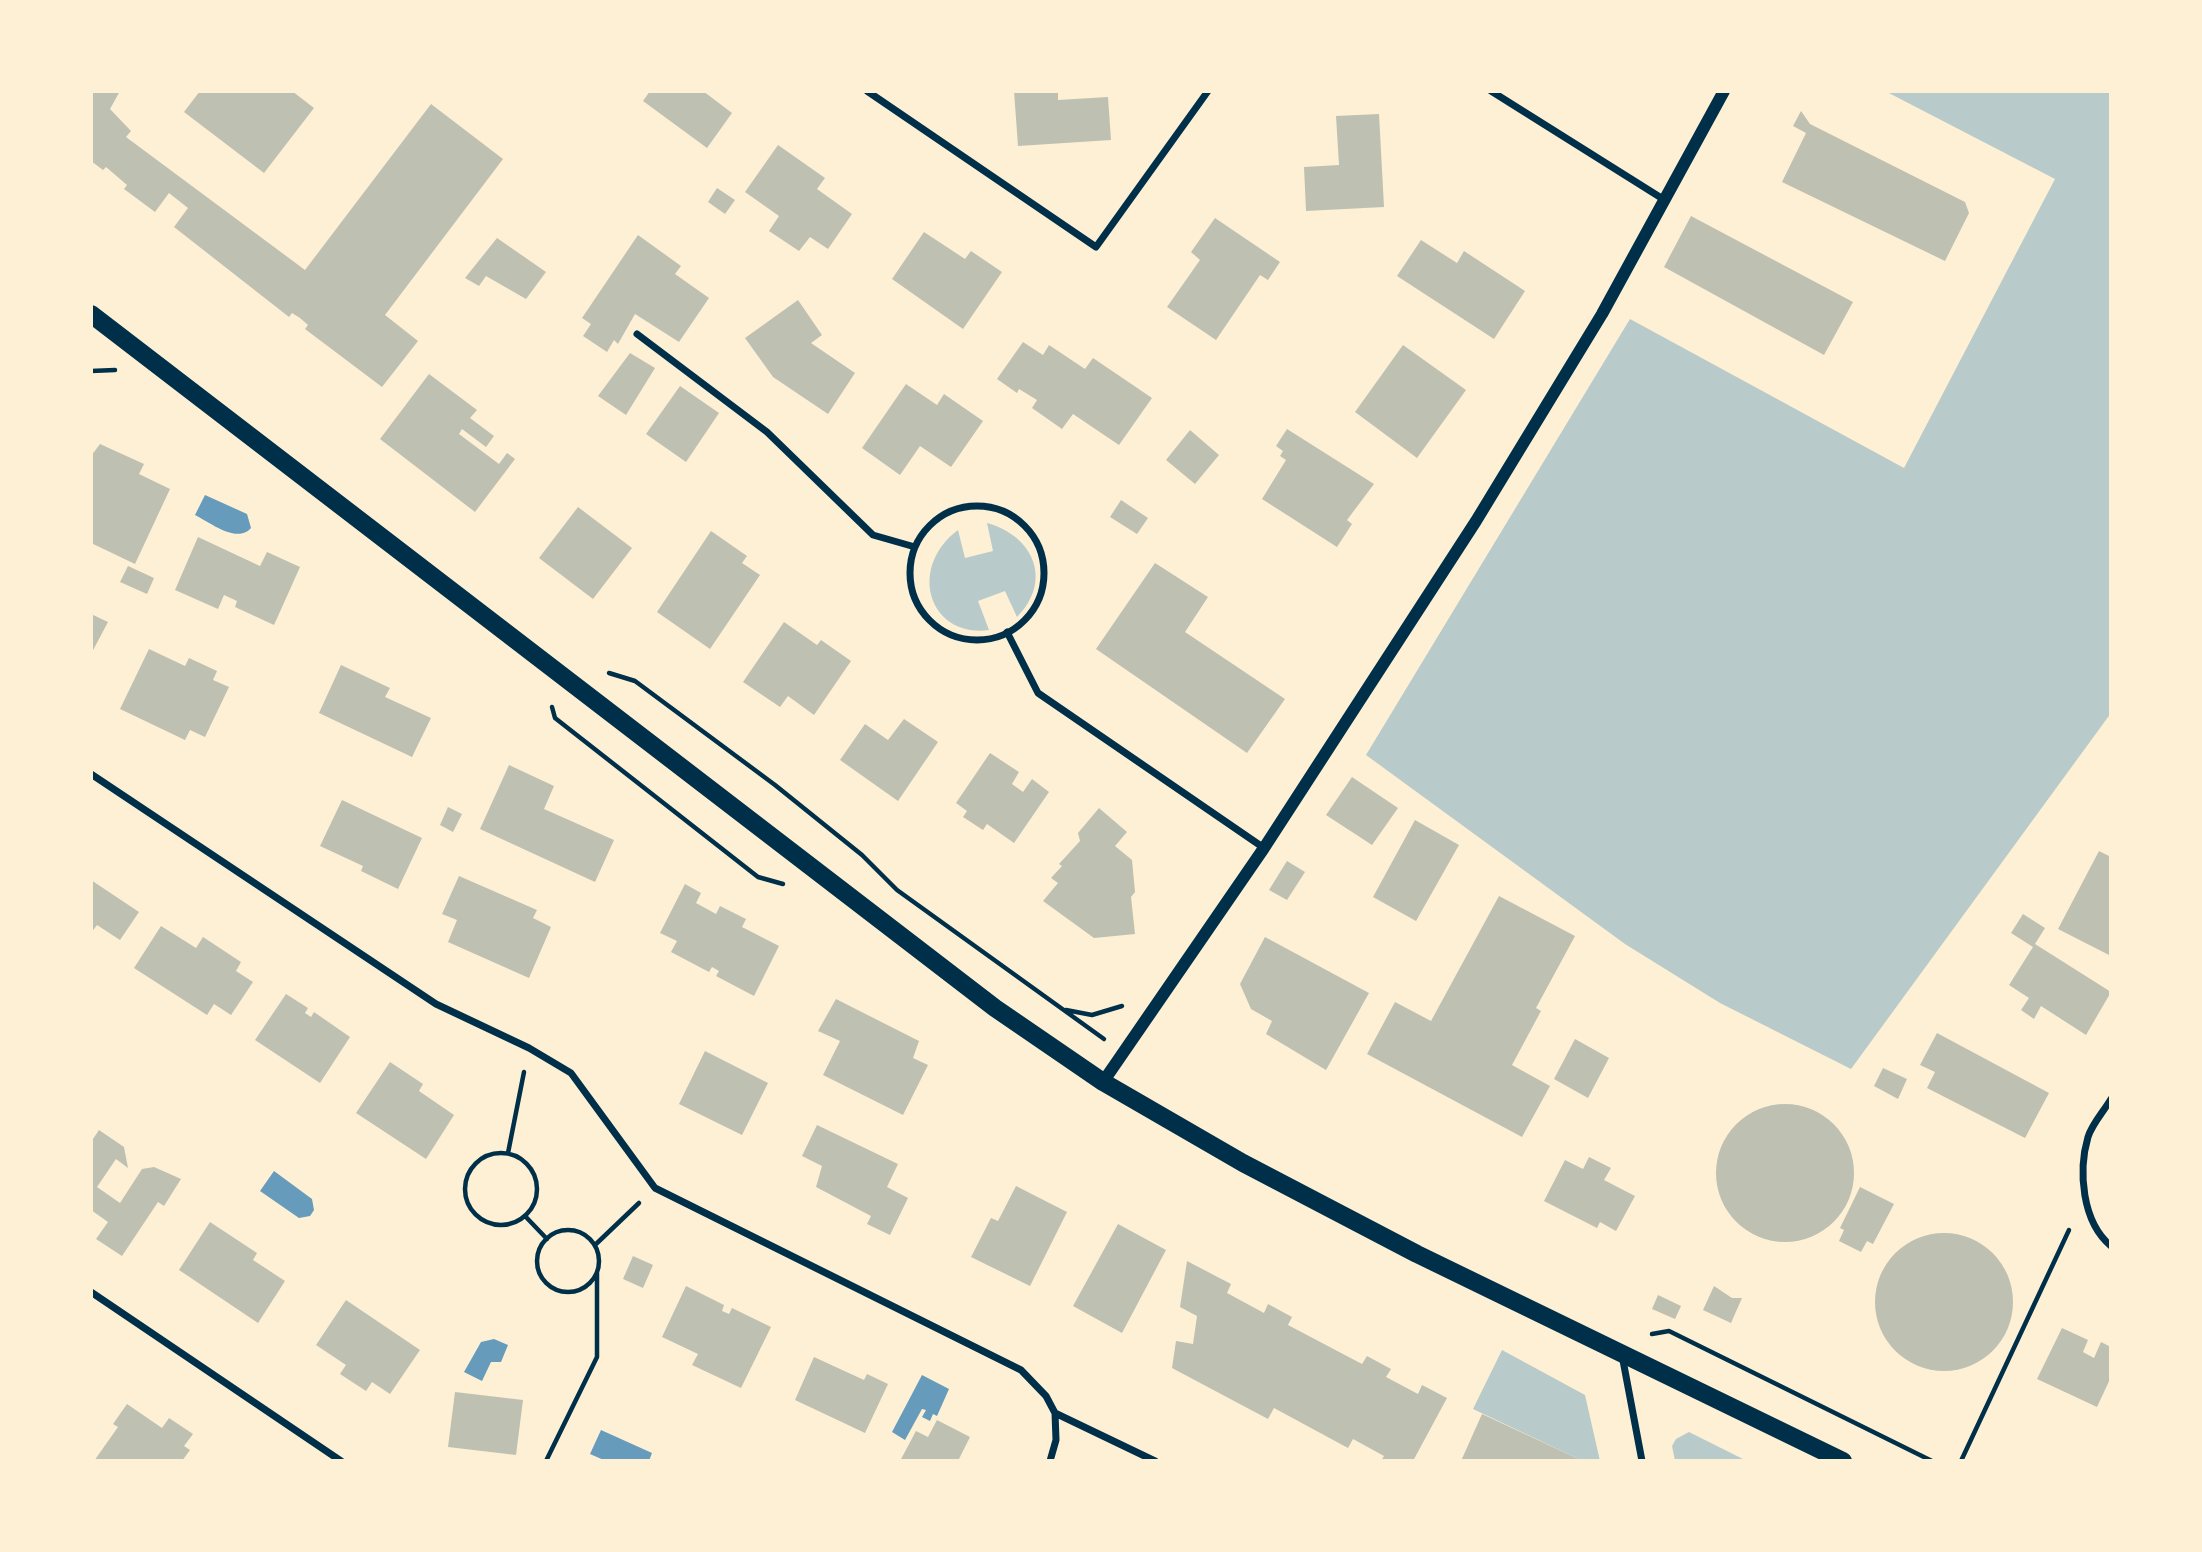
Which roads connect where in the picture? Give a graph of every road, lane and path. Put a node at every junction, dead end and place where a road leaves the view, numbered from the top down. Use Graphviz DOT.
graph roads {
  1 [pos="867,91"];
  2 [pos="1208,91"];
  3 [pos="1491,91"];
  4 [pos="1724,91"];
  5 [pos="1663,199"];
  6 [pos="91,314"];
  7 [pos="637,334"];
  8 [pos="915,547"];
  9 [pos="1007,632"];
  10 [pos="91,774"];
  11 [pos="1264,848"];
  12 [pos="1128,1003"];
  13 [pos="1062,1009"];
  14 [pos="529,1048"];
  15 [pos="1103,1082"];
  16 [pos="2111,1099"];
  17 [pos="508,1153"];
  18 [pos="655,1188"];
  19 [pos="2088,1210"];
  20 [pos="525,1216"];
  21 [pos="547,1238"];
  22 [pos="595,1245"];
  23 [pos="2111,1246"];
  24 [pos="597,1273"];
  25 [pos="91,1292"];
  26 [pos="1621,1353"];
  27 [pos="1055,1413"];
  28 [pos="341,1461"];
  29 [pos="546,1461"];
  30 [pos="1050,1461"];
  31 [pos="1155,1461"];
  32 [pos="1642,1461"];
  33 [pos="1843,1461"];
  34 [pos="1961,1461"];
  1 -- 2 [label="street"];
  3 -- 5 [label="street"];
  4 -- 5 [label="street"];
  5 -- 11 [label="street"];
  6 -- 15 [label="main road"];
  7 -- 8 [label="street"];
  8 -- 9 [label="street"];
  8 -- 9 [label="street"];
  9 -- 11 [label="street"];
  10 -- 14 [label="street"];
  11 -- 15 [label="street"];
  12 -- 13 [label="path"];
  14 -- 17 [label="path"];
  14 -- 18 [label="street"];
  15 -- 26 [label="main road"];
  16 -- 19 [label="street"];
  17 -- 20 [label="path"];
  17 -- 20 [label="path"];
  18 -- 22 [label="path"];
  18 -- 27 [label="street"];
  19 -- 23 [label="street"];
  19 -- 34 [label="path"];
  20 -- 21 [label="path"];
  21 -- 22 [label="path"];
  21 -- 24 [label="path"];
  22 -- 24 [label="path"];
  24 -- 29 [label="path"];
  25 -- 28 [label="street"];
  26 -- 32 [label="street"];
  26 -- 33 [label="main road"];
  27 -- 30 [label="street"];
  27 -- 31 [label="street"];
}
